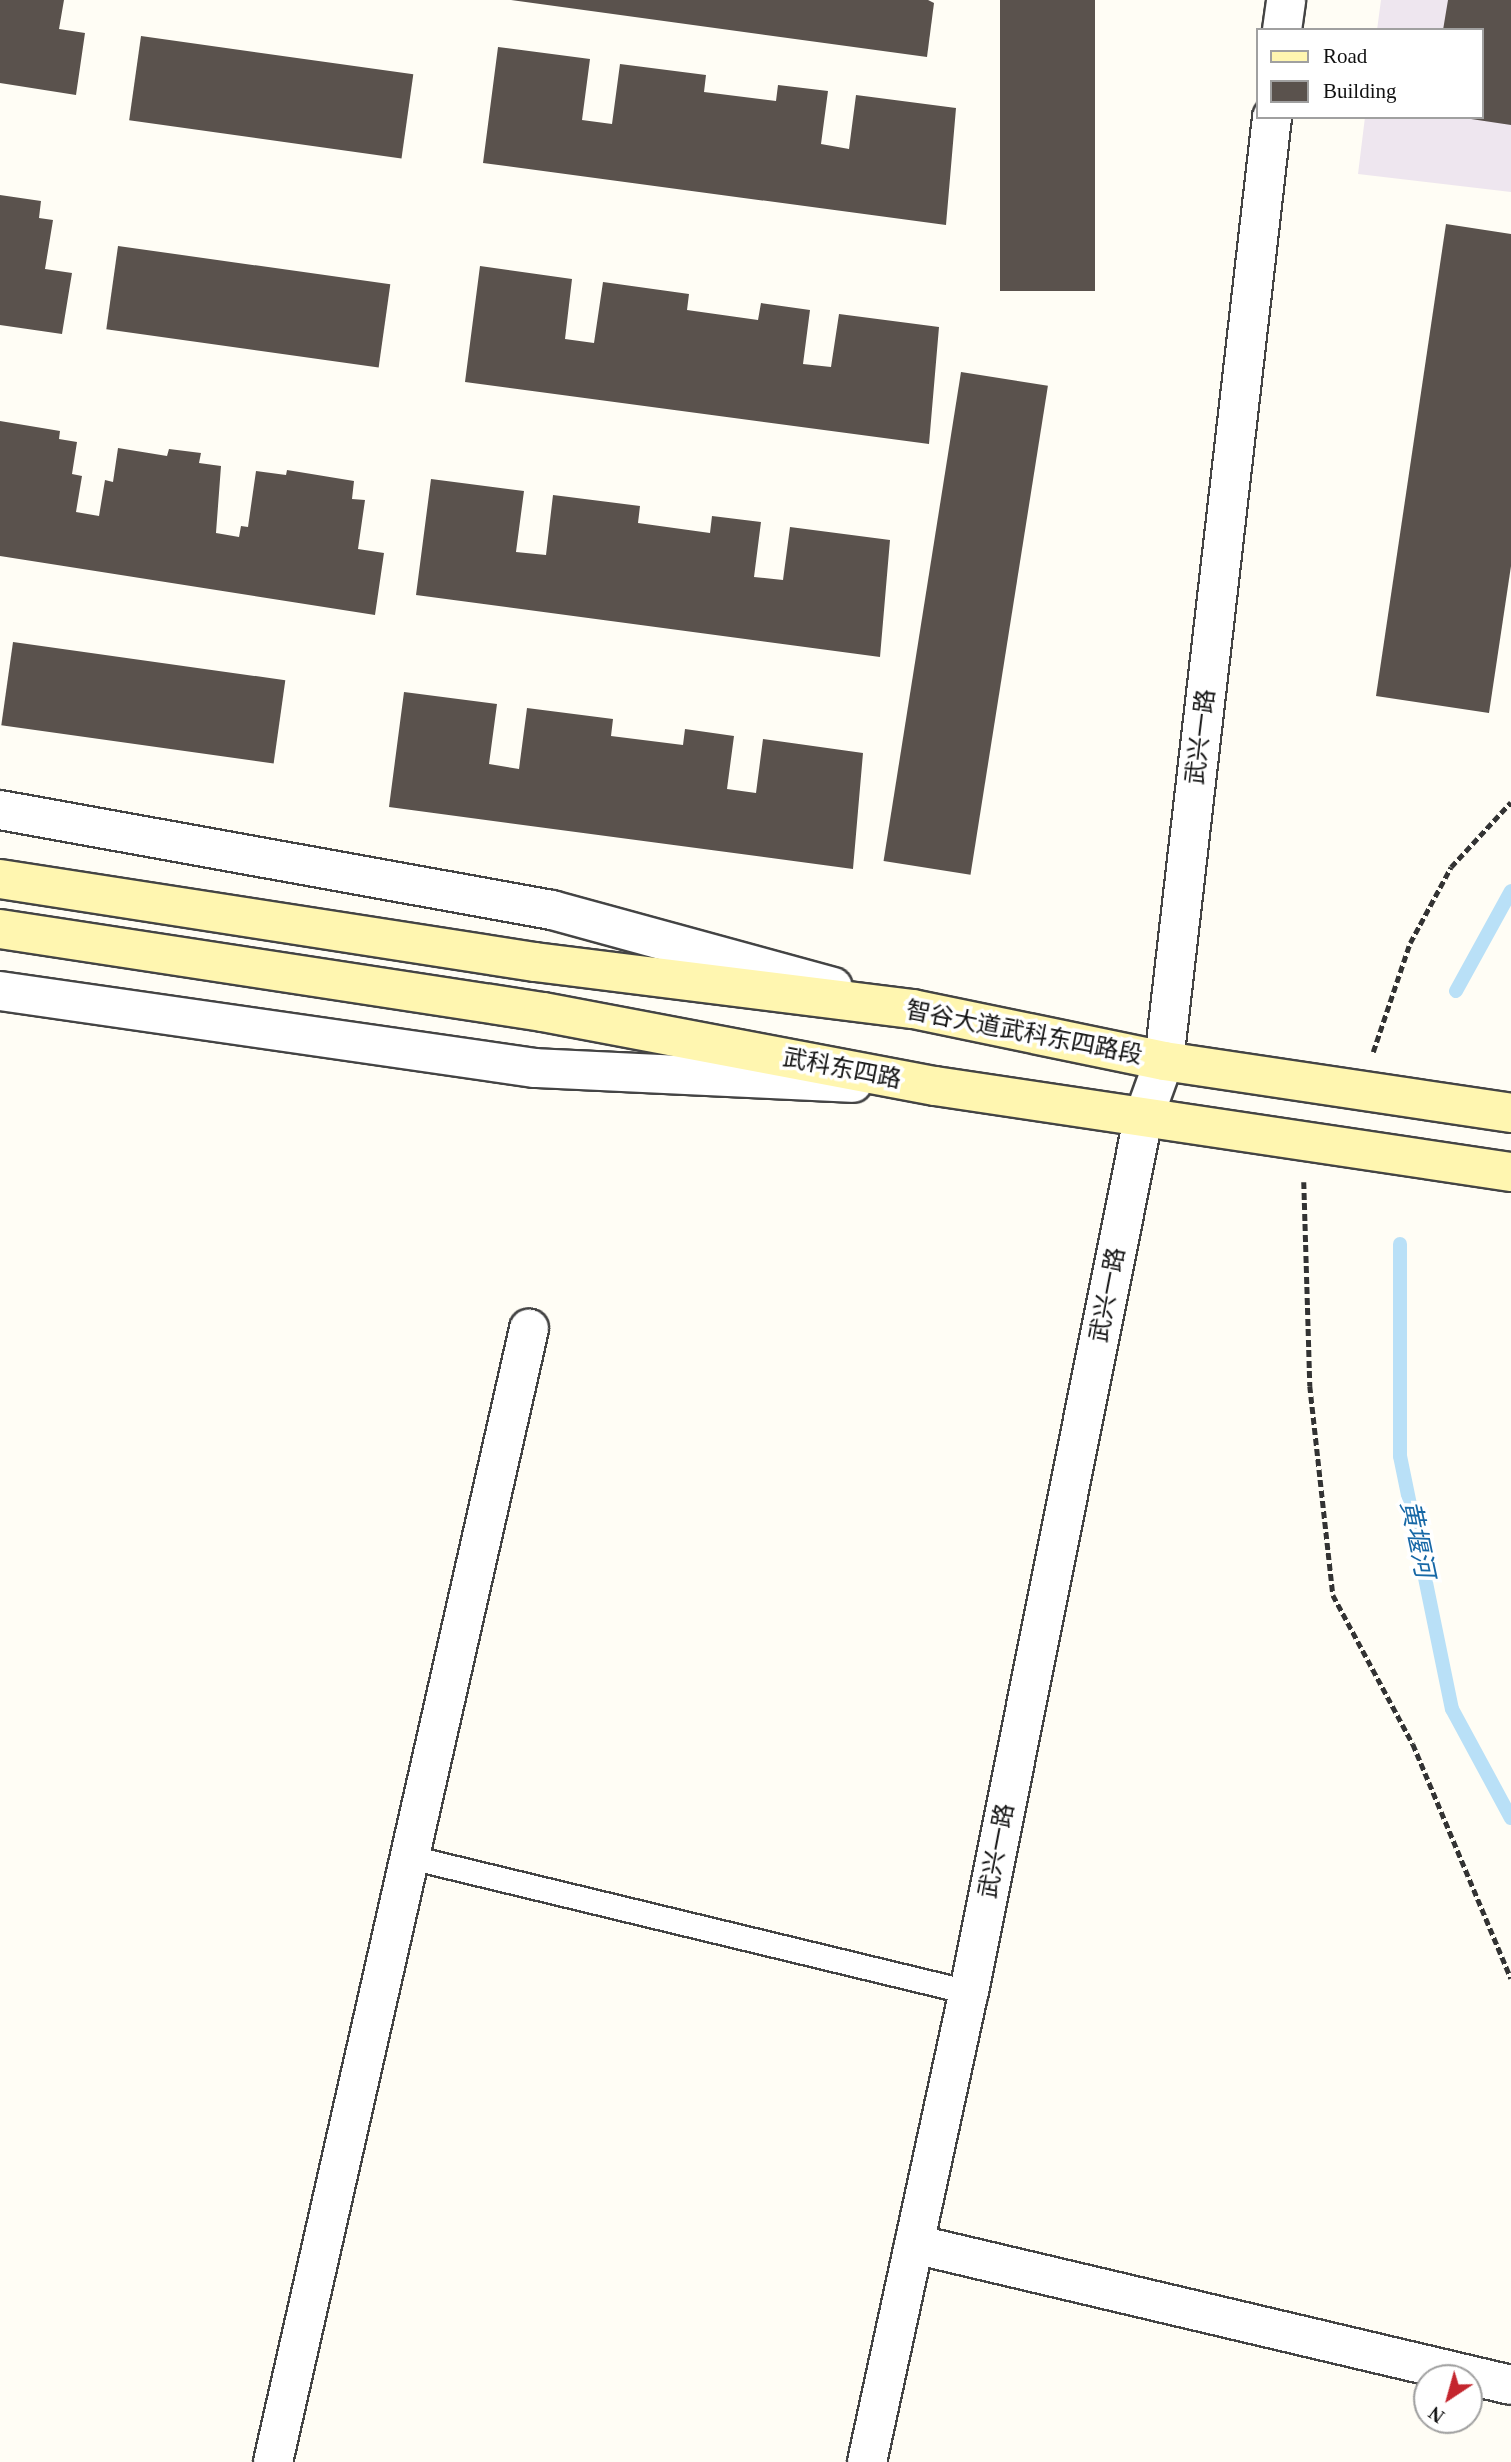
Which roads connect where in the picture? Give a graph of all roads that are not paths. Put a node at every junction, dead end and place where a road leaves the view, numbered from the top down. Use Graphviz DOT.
graph roads {
  1 [pos="1286,0"];
  2 [pos="1282,28"];
  3 [pos="1272,119"];
  4 [pos="0,810"];
  5 [pos="0,879"];
  6 [pos="0,929"];
  7 [pos="0,991"];
  8 [pos="913,1009"];
  9 [pos="1164,1061"];
  10 [pos="935,1087"];
  11 [pos="1511,1113"];
  12 [pos="1143,1119"];
  13 [pos="1511,1172"];
  14 [pos="529,1329"];
  15 [pos="410,1857"];
  16 [pos="969,1992"];
  17 [pos="914,2244"];
  18 [pos="1511,2385"];
  19 [pos="274,2462"];
  20 [pos="867,2462"];
  1 -- 2 [label="street"];
  3 -- 9 [label="street, 武兴一路"];
  4 -- 8 [label="street"];
  5 -- 8 [label="main road, 智谷大道武科东四路段"];
  6 -- 10 [label="main road, 武科东四路"];
  7 -- 10 [label="street"];
  8 -- 9 [label="main road, 智谷大道武科东四路段"];
  9 -- 11 [label="main road, 智谷大道武科东四路段"];
  9 -- 12 [label="street, 武兴一路"];
  10 -- 12 [label="main road, 武科东四路"];
  12 -- 13 [label="main road"];
  12 -- 16 [label="street, 武兴一路"];
  14 -- 15 [label="street"];
  15 -- 16 [label="lane"];
  15 -- 19 [label="street"];
  16 -- 17 [label="street, 武兴一路"];
  17 -- 18 [label="street"];
  17 -- 20 [label="street, 武兴一路"];
}
